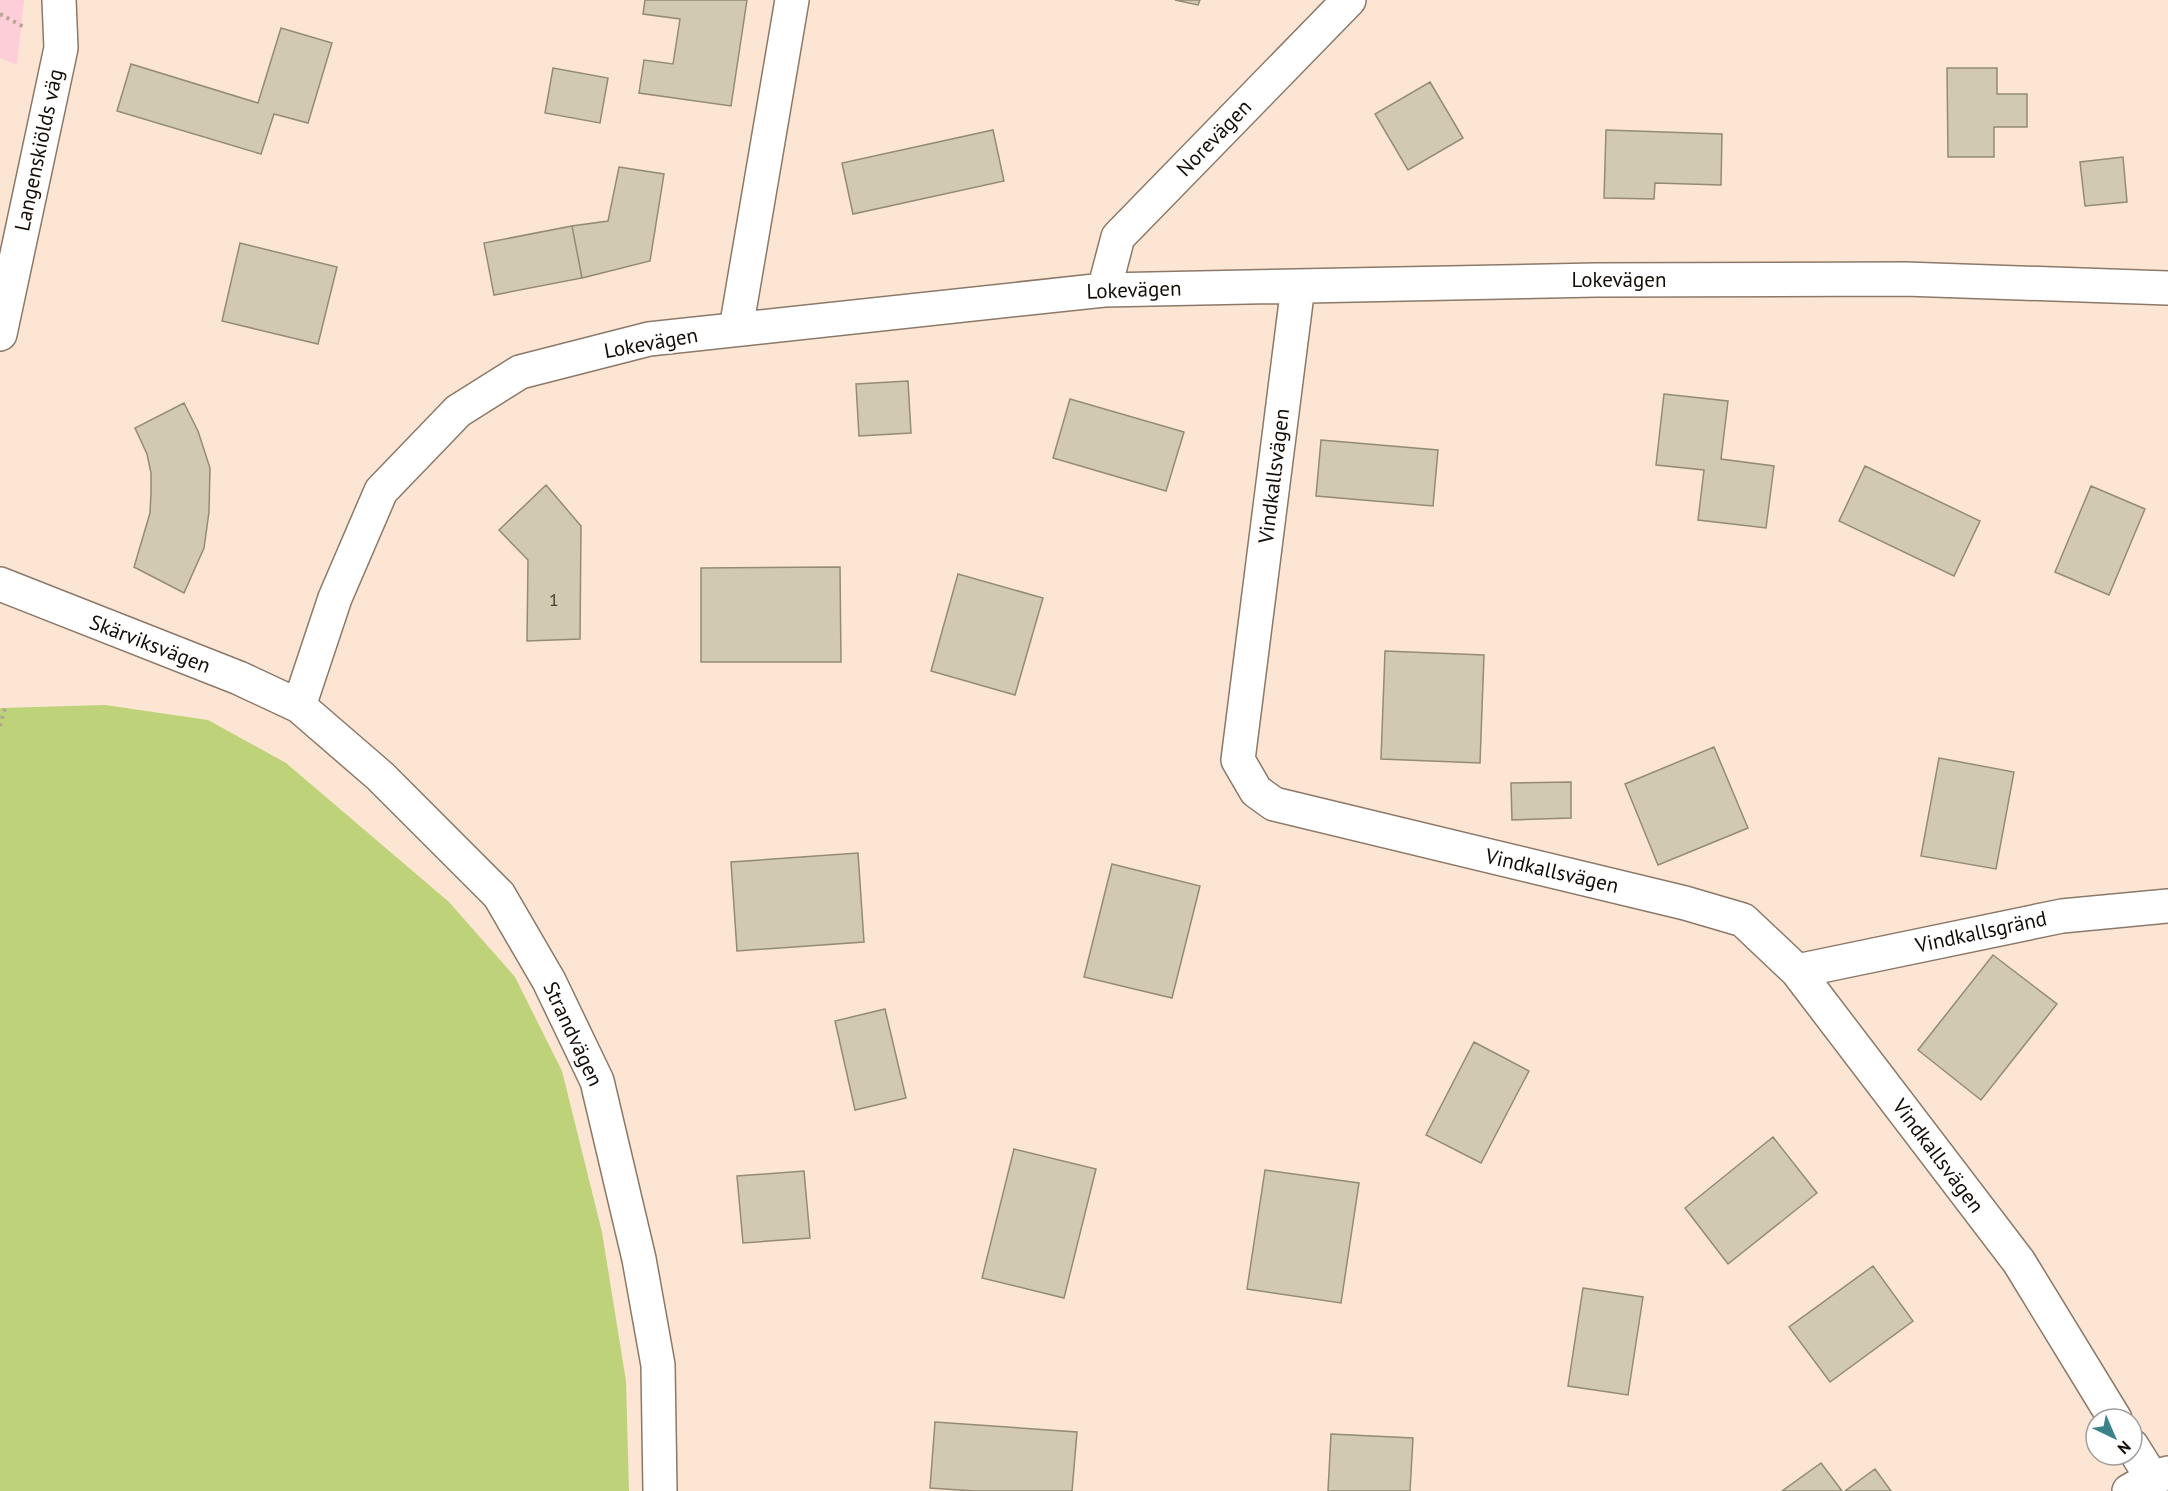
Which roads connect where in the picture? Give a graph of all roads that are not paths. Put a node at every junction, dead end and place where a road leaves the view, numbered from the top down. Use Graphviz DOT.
graph roads {
  1 [pos="59,0"];
  2 [pos="792,0"];
  3 [pos="1349,0"];
  4 [pos="1298,286"];
  5 [pos="2168,288"];
  6 [pos="1104,290"];
  7 [pos="736,329"];
  8 [pos="0,334"];
  9 [pos="0,584"];
  10 [pos="299,706"];
  11 [pos="2168,906"];
  12 [pos="1797,971"];
  13 [pos="2108,1407"];
  14 [pos="2143,1467"];
  15 [pos="2150,1481"];
  16 [pos="660,1491"];
  1 -- 8 [label="street, Langenskiölds väg"];
  2 -- 7 [label="street"];
  3 -- 6 [label="street, Norevägen"];
  4 -- 5 [label="street, Lokevägen"];
  4 -- 6 [label="street, Lokevägen"];
  4 -- 12 [label="street, Vindkallsvägen"];
  6 -- 7 [label="street, Lokevägen"];
  7 -- 10 [label="street, Lokevägen"];
  9 -- 10 [label="street, Skärviksvägen"];
  10 -- 16 [label="street, Strandvägen"];
  11 -- 12 [label="street, Vindkallsgränd"];
  12 -- 13 [label="street, Vindkallsvägen"];
  14 -- 15 [label="street"];
}
